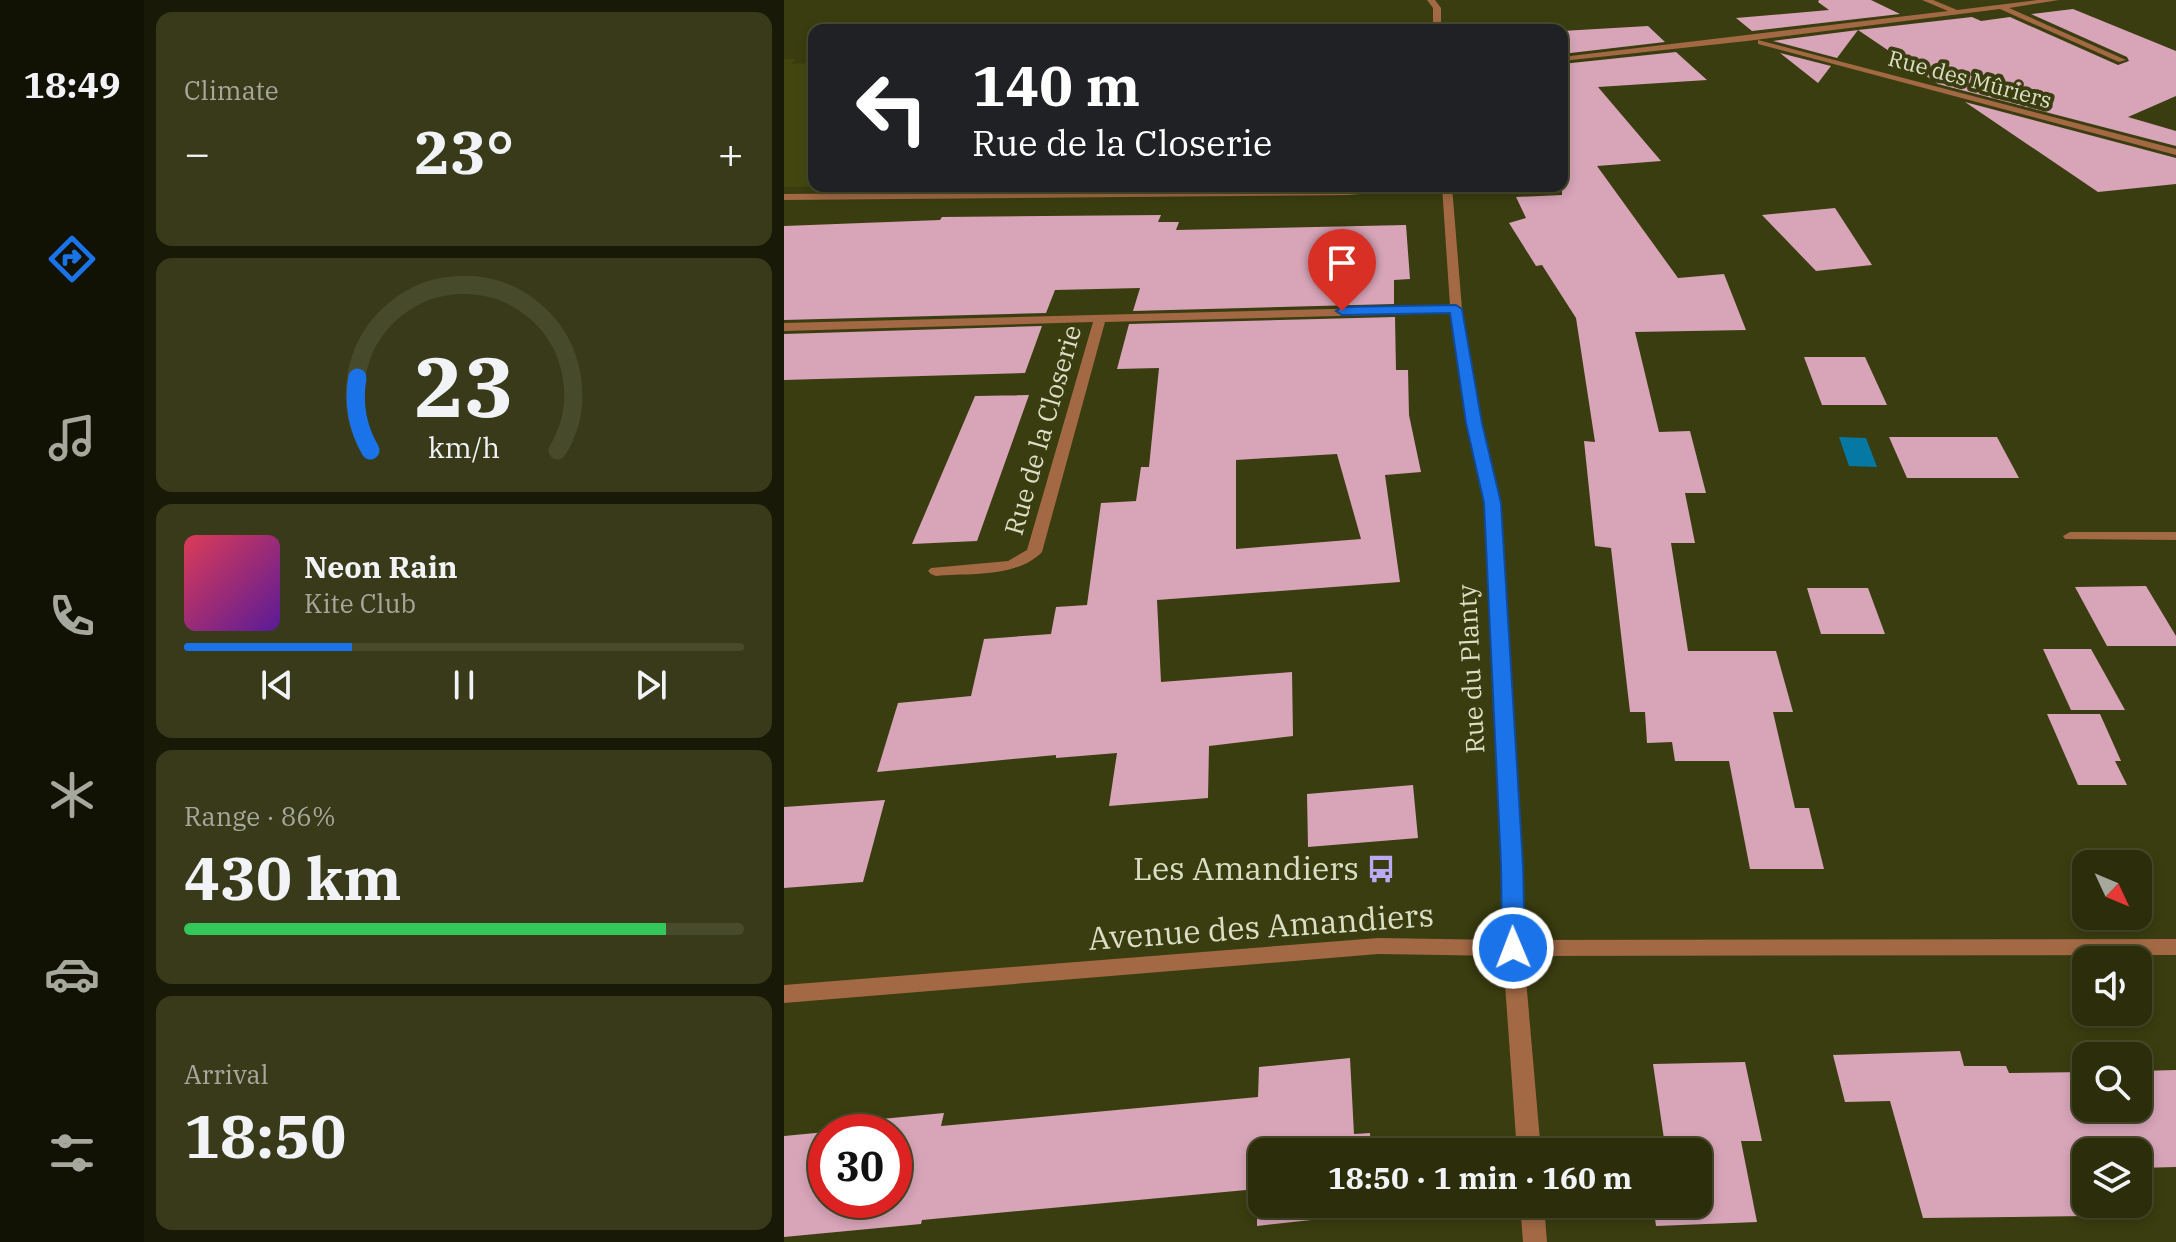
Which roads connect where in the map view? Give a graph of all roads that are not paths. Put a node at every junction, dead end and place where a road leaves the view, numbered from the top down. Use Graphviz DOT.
graph roads {
  1 [pos="1431,0"];
  2 [pos="1926,0"];
  3 [pos="2055,0"];
  4 [pos="2000,7"];
  5 [pos="1958,12"];
  6 [pos="1437,24"];
  7 [pos="1755,40"];
  8 [pos="1568,58"];
  9 [pos="2122,60"];
  10 [pos="2176,152"];
  11 [pos="1348,192"];
  12 [pos="1447,192"];
  13 [pos="784,197"];
  14 [pos="1456,309"];
  15 [pos="1100,317"];
  16 [pos="784,327"];
  17 [pos="2070,536"];
  18 [pos="2176,536"];
  19 [pos="936,571"];
  20 [pos="2176,947"];
  21 [pos="1513,948"];
  22 [pos="784,994"];
  23 [pos="1528,1138"];
  24 [pos="1533,1218"];
  25 [pos="1535,1242"];
  1 -- 6 [label="street"];
  2 -- 5 [label="street"];
  3 -- 4 [label="street"];
  4 -- 5 [label="street"];
  4 -- 9 [label="street"];
  5 -- 7 [label="street"];
  7 -- 8 [label="street"];
  7 -- 10 [label="street, Rue des Mûriers"];
  11 -- 13 [label="street"];
  12 -- 14 [label="street, Rue du Planty"];
  14 -- 15 [label="street, Rue de la Closerie"];
  14 -- 21 [label="street, Rue du Planty"];
  15 -- 16 [label="street, Rue de la Closerie"];
  15 -- 19 [label="street, Rue de la Closerie"];
  17 -- 18 [label="street"];
  20 -- 21 [label="street, Avenue des Amandiers"];
  21 -- 22 [label="street, Avenue des Amandiers"];
  21 -- 23 [label="street, Rue du Planty"];
  24 -- 25 [label="street"];
}
